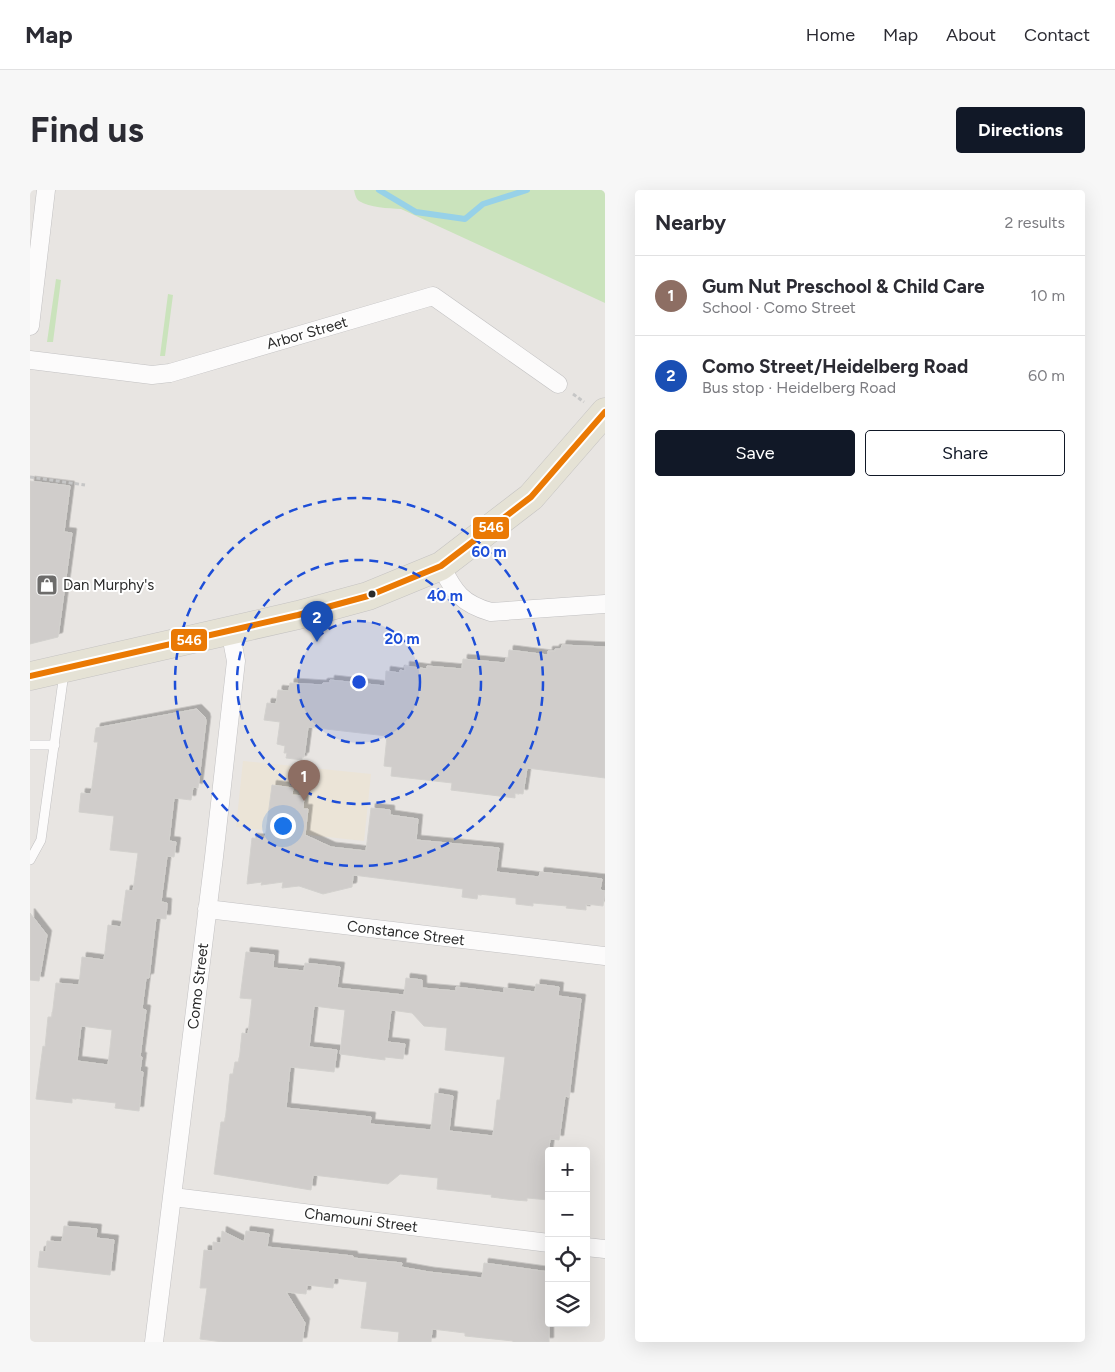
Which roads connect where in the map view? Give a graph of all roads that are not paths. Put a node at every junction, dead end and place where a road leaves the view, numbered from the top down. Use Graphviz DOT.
graph roads {
  1 [pos="46,190"];
  2 [pos="30,326"];
  3 [pos="30,360"];
  4 [pos="558,384"];
  5 [pos="597,408"];
  6 [pos="441,566"];
  7 [pos="605,604"];
  8 [pos="230,630"];
  9 [pos="65,668"];
  10 [pos="30,676"];
  11 [pos="30,745"];
  12 [pos="55,745"];
  13 [pos="30,860"];
  14 [pos="207,909"];
  15 [pos="605,956"];
  16 [pos="172,1198"];
  17 [pos="545,1243"];
  18 [pos="590,1247"];
  19 [pos="605,1249"];
  20 [pos="154,1342"];
  1 -- 2 [label="street"];
  3 -- 4 [label="street, Arbor Street"];
  5 -- 6 [label="main road"];
  6 -- 7 [label="street"];
  6 -- 8 [label="main road"];
  8 -- 9 [label="main road"];
  8 -- 14 [label="street, Como Street"];
  9 -- 10 [label="main road"];
  9 -- 12 [label="lane"];
  11 -- 12 [label="lane"];
  12 -- 13 [label="lane"];
  14 -- 15 [label="street, Constance Street"];
  14 -- 16 [label="street, Como Street"];
  16 -- 17 [label="street, Chamouni Street"];
  16 -- 20 [label="street, Como Street"];
  18 -- 19 [label="street"];
}
